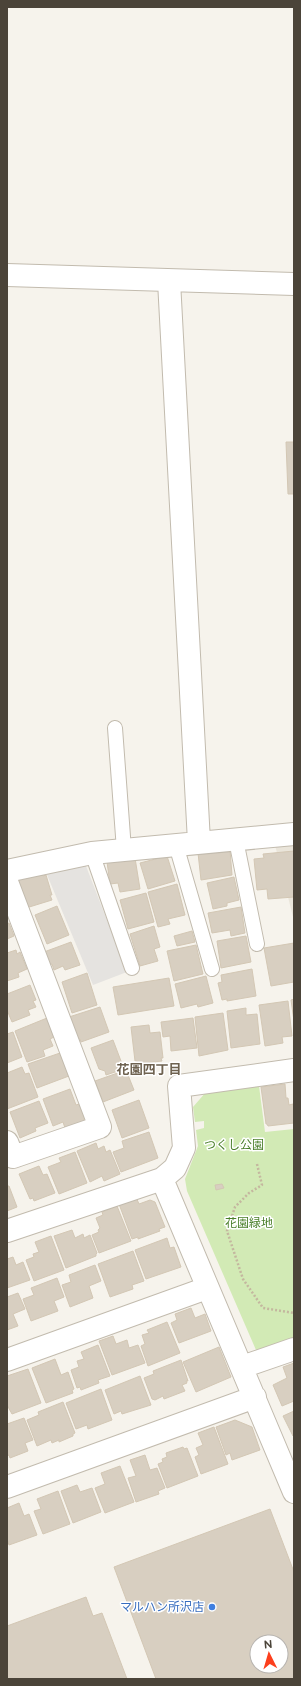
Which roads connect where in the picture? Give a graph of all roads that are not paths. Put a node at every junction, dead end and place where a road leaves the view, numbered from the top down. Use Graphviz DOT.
graph roads {
  1 [pos="7,275"];
  2 [pos="169,281"];
  3 [pos="294,284"];
  4 [pos="115,728"];
  5 [pos="294,834"];
  6 [pos="236,840"];
  7 [pos="199,842"];
  8 [pos="176,845"];
  9 [pos="124,850"];
  10 [pos="92,853"];
  11 [pos="7,872"];
  12 [pos="7,882"];
  13 [pos="257,944"];
  14 [pos="132,968"];
  15 [pos="212,969"];
  16 [pos="294,1070"];
  17 [pos="7,1142"];
  18 [pos="162,1178"];
  19 [pos="7,1231"];
  20 [pos="207,1288"];
  21 [pos="294,1349"];
  22 [pos="7,1360"];
  23 [pos="242,1367"];
  24 [pos="255,1397"];
  25 [pos="7,1487"];
  26 [pos="294,1492"];
  1 -- 2 [label="street"];
  2 -- 3 [label="street"];
  2 -- 7 [label="street"];
  4 -- 9 [label="lane"];
  5 -- 6 [label="street"];
  6 -- 7 [label="street"];
  6 -- 13 [label="lane"];
  7 -- 8 [label="street"];
  8 -- 9 [label="street"];
  8 -- 15 [label="lane"];
  9 -- 10 [label="street"];
  10 -- 11 [label="street"];
  10 -- 14 [label="lane"];
  12 -- 17 [label="street"];
  16 -- 18 [label="street"];
  18 -- 19 [label="street"];
  18 -- 20 [label="street"];
  20 -- 22 [label="street"];
  20 -- 23 [label="street"];
  21 -- 23 [label="street"];
  23 -- 24 [label="street"];
  24 -- 25 [label="street"];
  24 -- 26 [label="street"];
}
